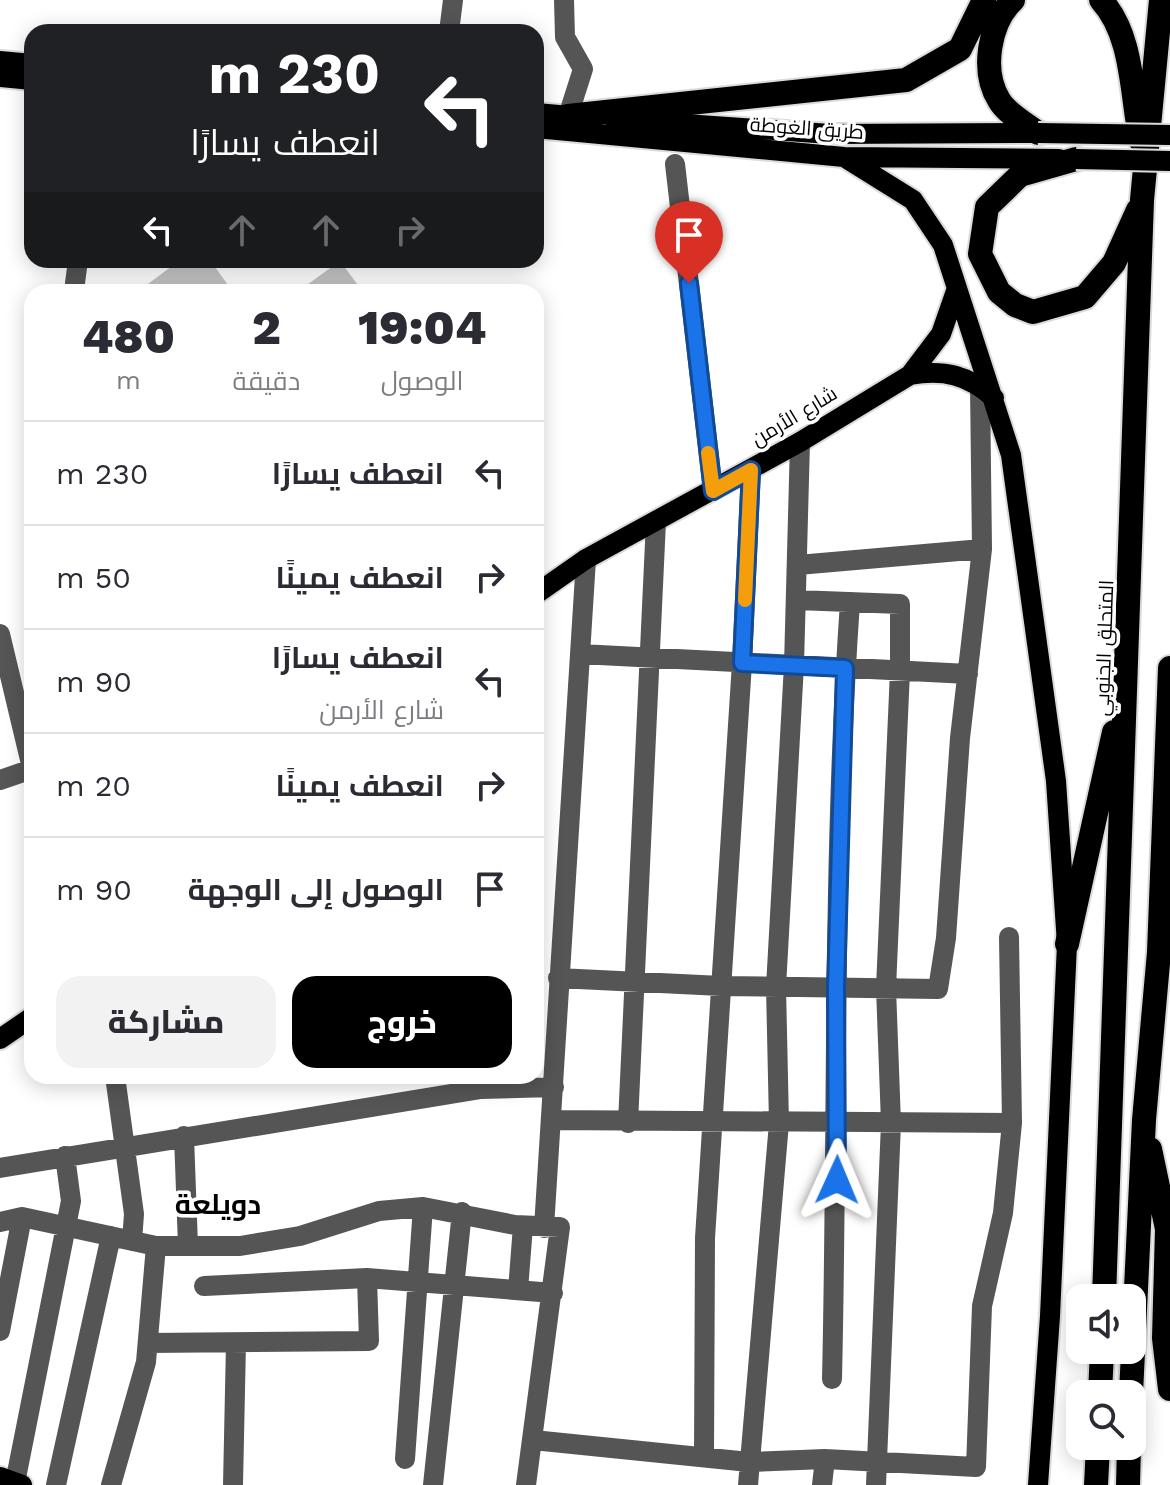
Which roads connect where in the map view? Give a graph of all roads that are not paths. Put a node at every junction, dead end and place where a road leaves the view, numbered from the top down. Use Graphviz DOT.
graph roads {
  1 [pos="453,0"];
  2 [pos="564,0"];
  3 [pos="984,0"];
  4 [pos="1013,0"];
  5 [pos="1101,0"];
  6 [pos="1161,0"];
  7 [pos="450,24"];
  8 [pos="0,61"];
  9 [pos="24,63"];
  10 [pos="0,77"];
  11 [pos="24,79"];
  12 [pos="544,114"];
  13 [pos="568,116"];
  14 [pos="544,129"];
  15 [pos="1038,133"];
  16 [pos="1170,135"];
  17 [pos="844,157"];
  18 [pos="1076,159"];
  19 [pos="1158,161"];
  20 [pos="675,164"];
  21 [pos="1142,200"];
  22 [pos="77,268"];
  23 [pos="75,283"];
  24 [pos="957,288"];
  25 [pos="910,375"];
  26 [pos="987,392"];
  27 [pos="800,442"];
  28 [pos="751,470"];
  29 [pos="713,491"];
  30 [pos="656,521"];
  31 [pos="982,549"];
  32 [pos="586,559"];
  33 [pos="798,565"];
  34 [pos="544,588"];
  35 [pos="797,600"];
  36 [pos="850,602"];
  37 [pos="0,634"];
  38 [pos="580,654"];
  39 [pos="653,658"];
  40 [pos="742,663"];
  41 [pos="794,665"];
  42 [pos="845,668"];
  43 [pos="1170,668"];
  44 [pos="900,671"];
  45 [pos="968,674"];
  46 [pos="1127,687"];
  47 [pos="24,735"];
  48 [pos="24,772"];
  49 [pos="0,780"];
  50 [pos="1170,915"];
  51 [pos="1009,937"];
  52 [pos="1067,944"];
  53 [pos="1159,952"];
  54 [pos="558,978"];
  55 [pos="637,982"];
  56 [pos="721,986"];
  57 [pos="776,987"];
  58 [pos="836,988"];
  59 [pos="886,988"];
  60 [pos="24,1022"];
  61 [pos="0,1039"];
  62 [pos="116,1084"];
  63 [pos="474,1084"];
  64 [pos="498,1084"];
  65 [pos="554,1087"];
  66 [pos="551,1120"];
  67 [pos="1144,1120"];
  68 [pos="628,1123"];
  69 [pos="714,1123"];
  70 [pos="779,1123"];
  71 [pos="838,1123"];
  72 [pos="891,1123"];
  73 [pos="1012,1123"];
  74 [pos="184,1136"];
  75 [pos="125,1145"];
  76 [pos="65,1156"];
  77 [pos="0,1168"];
  78 [pos="423,1207"];
  79 [pos="462,1212"];
  80 [pos="22,1217"];
  81 [pos="0,1222"];
  82 [pos="67,1227"];
  83 [pos="533,1227"];
  84 [pos="111,1236"];
  85 [pos="132,1241"];
  86 [pos="156,1246"];
  87 [pos="188,1246"];
  88 [pos="367,1278"];
  89 [pos="420,1282"];
  90 [pos="1105,1284"];
  91 [pos="453,1285"];
  92 [pos="204,1286"];
  93 [pos="518,1290"];
  94 [pos="553,1293"];
  95 [pos="0,1331"];
  96 [pos="148,1343"];
  97 [pos="236,1343"];
  98 [pos="832,1379"];
  99 [pos="1132,1380"];
  100 [pos="1170,1389"];
  101 [pos="533,1440"];
  102 [pos="704,1455"];
  103 [pos="405,1459"];
  104 [pos="825,1459"];
  105 [pos="1097,1460"];
  106 [pos="1129,1460"];
  107 [pos="876,1461"];
  108 [pos="749,1462"];
  109 [pos="12,1482"];
  110 [pos="56,1485"];
  111 [pos="111,1485"];
  112 [pos="233,1485"];
  113 [pos="433,1485"];
  114 [pos="526,1485"];
  115 [pos="748,1485"];
  116 [pos="822,1485"];
  117 [pos="876,1485"];
  118 [pos="1038,1485"];
  119 [pos="1096,1485"];
  120 [pos="1128,1485"];
  1 -- 7 [label="street"];
  2 -- 13 [label="street"];
  3 -- 13 [label="highway"];
  4 -- 15 [label="highway"];
  5 -- 19 [label="highway"];
  6 -- 19 [label="highway, المتحلق الجنوبي"];
  8 -- 9 [label="main road"];
  10 -- 11 [label="main road"];
  12 -- 13 [label="main road"];
  13 -- 15 [label="main road"];
  14 -- 17 [label="main road, طريق الغوطة"];
  15 -- 16 [label="main road, bridge"];
  17 -- 18 [label="main road, طريق الغوطة"];
  17 -- 24 [label="main road"];
  18 -- 19 [label="main road, طريق الغوطة, bridge"];
  18 -- 21 [label="highway"];
  19 -- 21 [label="highway, المتحلق الجنوبي"];
  20 -- 29 [label="street"];
  21 -- 46 [label="highway, المتحلق الجنوبي"];
  22 -- 23 [label="street"];
  24 -- 25 [label="main road, شارع الأرمن"];
  24 -- 26 [label="main road"];
  25 -- 26 [label="main road, شارع الأرمن"];
  25 -- 27 [label="main road, شارع الأرمن"];
  26 -- 31 [label="street"];
  26 -- 52 [label="main road"];
  27 -- 28 [label="main road, شارع الأرمن"];
  27 -- 33 [label="street"];
  28 -- 29 [label="main road, شارع الأرمن"];
  28 -- 40 [label="street"];
  29 -- 30 [label="main road, شارع الأرمن"];
  30 -- 32 [label="main road, شارع الأرمن"];
  30 -- 39 [label="street"];
  31 -- 33 [label="street"];
  31 -- 45 [label="street"];
  32 -- 34 [label="main road, شارع الأرمن"];
  32 -- 38 [label="street"];
  33 -- 35 [label="street"];
  35 -- 36 [label="street"];
  35 -- 41 [label="street"];
  36 -- 42 [label="street"];
  36 -- 44 [label="street"];
  37 -- 47 [label="street"];
  38 -- 39 [label="street"];
  38 -- 54 [label="street"];
  39 -- 40 [label="street"];
  39 -- 55 [label="street"];
  40 -- 41 [label="street"];
  40 -- 56 [label="street"];
  41 -- 42 [label="street"];
  41 -- 57 [label="street"];
  42 -- 44 [label="street"];
  42 -- 58 [label="street"];
  43 -- 53 [label="highway"];
  44 -- 45 [label="street"];
  44 -- 59 [label="street"];
  45 -- 59 [label="street"];
  46 -- 52 [label="highway"];
  46 -- 90 [label="highway, المتحلق الجنوبي"];
  48 -- 49 [label="street"];
  50 -- 53 [label="highway"];
  51 -- 73 [label="street"];
  52 -- 118 [label="main road"];
  53 -- 67 [label="highway"];
  54 -- 55 [label="street"];
  54 -- 65 [label="street"];
  55 -- 56 [label="street"];
  55 -- 68 [label="street"];
  56 -- 57 [label="street"];
  56 -- 69 [label="street"];
  57 -- 58 [label="street"];
  57 -- 70 [label="street"];
  58 -- 59 [label="street"];
  58 -- 71 [label="street"];
  59 -- 72 [label="street"];
  60 -- 61 [label="main road"];
  62 -- 75 [label="street"];
  63 -- 74 [label="street"];
  64 -- 65 [label="street"];
  65 -- 66 [label="street"];
  66 -- 68 [label="street"];
  66 -- 83 [label="street"];
  67 -- 99 [label="highway"];
  67 -- 100 [label="highway"];
  68 -- 69 [label="street"];
  69 -- 70 [label="street"];
  69 -- 102 [label="street"];
  70 -- 71 [label="street"];
  70 -- 108 [label="street"];
  71 -- 72 [label="street"];
  71 -- 98 [label="street"];
  72 -- 73 [label="street"];
  72 -- 107 [label="street"];
  73 -- 107 [label="street"];
  74 -- 75 [label="street"];
  74 -- 87 [label="street"];
  75 -- 76 [label="street"];
  75 -- 85 [label="street"];
  76 -- 77 [label="street"];
  76 -- 82 [label="street"];
  78 -- 79 [label="street"];
  78 -- 87 [label="street"];
  78 -- 89 [label="street"];
  79 -- 83 [label="street"];
  79 -- 91 [label="street"];
  80 -- 81 [label="street"];
  80 -- 82 [label="street"];
  80 -- 95 [label="street"];
  82 -- 84 [label="street"];
  82 -- 109 [label="street"];
  83 -- 93 [label="street"];
  83 -- 94 [label="street"];
  84 -- 85 [label="street"];
  84 -- 110 [label="street"];
  85 -- 86 [label="street"];
  86 -- 87 [label="street"];
  86 -- 96 [label="street"];
  88 -- 89 [label="street"];
  88 -- 92 [label="street"];
  88 -- 97 [label="street"];
  89 -- 91 [label="street"];
  89 -- 103 [label="street"];
  91 -- 93 [label="street"];
  91 -- 113 [label="street"];
  93 -- 94 [label="street"];
  94 -- 101 [label="street"];
  96 -- 97 [label="street"];
  96 -- 111 [label="street"];
  97 -- 112 [label="street"];
  101 -- 102 [label="street"];
  101 -- 114 [label="street"];
  102 -- 108 [label="street"];
  104 -- 107 [label="street"];
  104 -- 108 [label="street"];
  104 -- 116 [label="street"];
  105 -- 119 [label="highway"];
  106 -- 120 [label="highway"];
  107 -- 117 [label="street"];
  108 -- 115 [label="street"];
}
